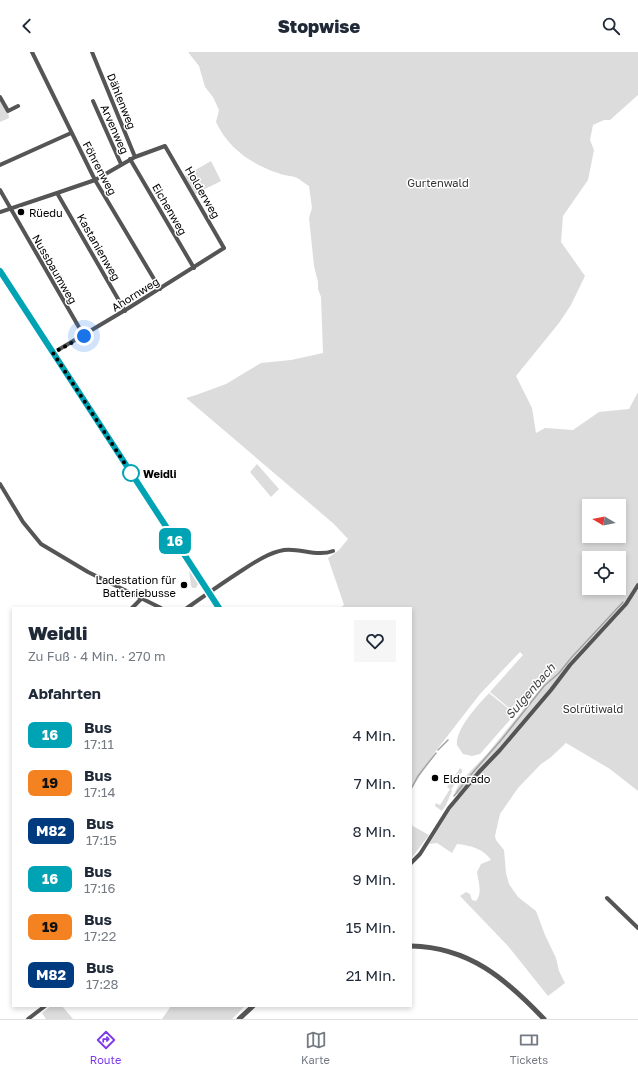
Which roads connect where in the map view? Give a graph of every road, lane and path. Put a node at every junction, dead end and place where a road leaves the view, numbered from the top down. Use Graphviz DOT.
graph roads {
  1 [pos="32,52"];
  2 [pos="92,52"];
  3 [pos="0,97"];
  4 [pos="93,101"];
  5 [pos="18,106"];
  6 [pos="71,133"];
  7 [pos="135,157"];
  8 [pos="130,159"];
  9 [pos="121,164"];
  10 [pos="0,165"];
  11 [pos="95,180"];
  12 [pos="0,190"];
  13 [pos="57,193"];
  14 [pos="10,209"];
  15 [pos="0,212"];
  16 [pos="224,248"];
  17 [pos="194,268"];
  18 [pos="0,271"];
  19 [pos="160,289"];
  20 [pos="125,311"];
  21 [pos="84,336"];
  22 [pos="53,353"];
  23 [pos="0,484"];
  24 [pos="333,551"];
  25 [pos="638,585"];
  26 [pos="208,593"];
  27 [pos="141,599"];
  28 [pos="133,607"];
  29 [pos="159,607"];
  30 [pos="188,607"];
  31 [pos="218,607"];
  32 [pos="412,862"];
  33 [pos="607,898"];
  34 [pos="638,928"];
  35 [pos="412,946"];
  36 [pos="44,1007"];
  37 [pos="252,1007"];
  38 [pos="28,1019"];
  39 [pos="239,1019"];
  40 [pos="544,1019"];
  1 -- 6 [label="street, Föhrenweg"];
  2 -- 7 [label="street, Dählenweg"];
  3 -- 5 [label="street"];
  4 -- 9 [label="street, Arvenweg"];
  6 -- 10 [label="street"];
  6 -- 11 [label="street, Föhrenweg"];
  7 -- 8 [label="street"];
  7 -- 16 [label="street, Holderweg"];
  8 -- 9 [label="street"];
  8 -- 17 [label="street, Eichenweg"];
  9 -- 11 [label="street"];
  11 -- 13 [label="street"];
  11 -- 19 [label="street, Föhrenweg"];
  12 -- 14 [label="street, Nussbaumweg"];
  13 -- 14 [label="street"];
  13 -- 20 [label="street, Kastanienweg"];
  14 -- 15 [label="street"];
  14 -- 21 [label="street, Nussbaumweg"];
  16 -- 17 [label="street, Ahornweg"];
  17 -- 19 [label="street, Ahornweg"];
  18 -- 22 [label="street"];
  19 -- 20 [label="street, Ahornweg"];
  20 -- 21 [label="street, Ahornweg"];
  21 -- 22 [label="street, Ahornweg"];
  22 -- 26 [label="street"];
  23 -- 27 [label="street"];
  24 -- 26 [label="street"];
  25 -- 32 [label="street"];
  26 -- 30 [label="street"];
  26 -- 31 [label="street"];
  27 -- 28 [label="street"];
  27 -- 29 [label="street"];
  33 -- 34 [label="street"];
  35 -- 40 [label="street"];
  36 -- 38 [label="street"];
  37 -- 39 [label="street"];
}
